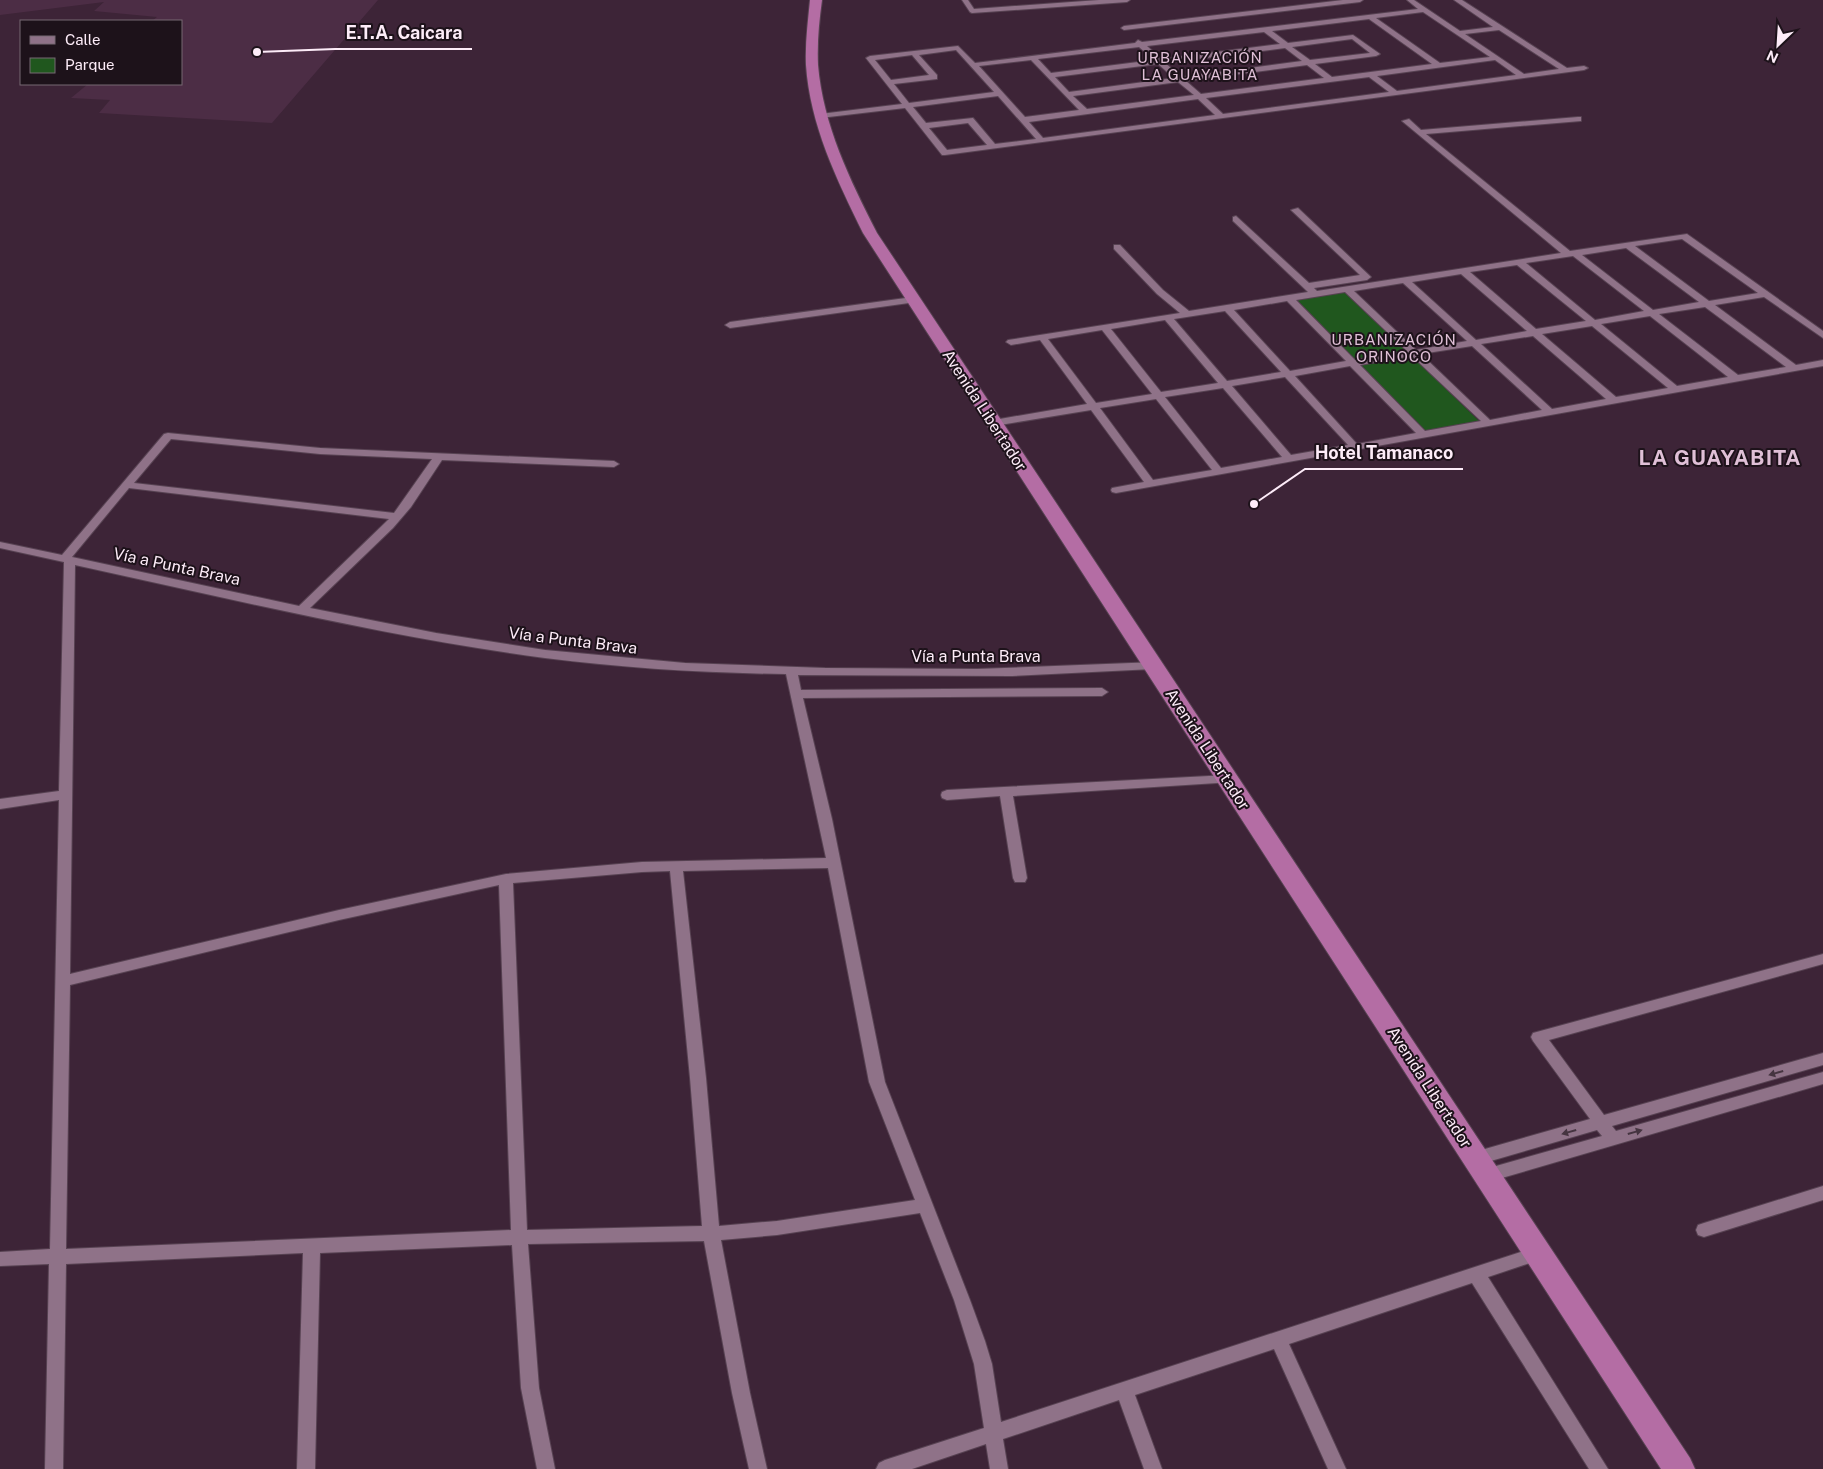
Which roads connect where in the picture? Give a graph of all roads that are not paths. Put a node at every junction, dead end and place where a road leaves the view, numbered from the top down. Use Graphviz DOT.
graph roads {
  1 [pos="816,0"];
  2 [pos="965,0"];
  3 [pos="1127,0"];
  4 [pos="1360,0"];
  5 [pos="1410,0"];
  6 [pos="1457,0"];
  7 [pos="1090,1"];
  8 [pos="1284,9"];
  9 [pos="1424,10"];
  10 [pos="1291,14"];
  11 [pos="1369,16"];
  12 [pos="1298,19"];
  13 [pos="1304,24"];
  14 [pos="1499,28"];
  15 [pos="1266,29"];
  16 [pos="1458,33"];
  17 [pos="1141,44"];
  18 [pos="1287,46"];
  19 [pos="914,53"];
  20 [pos="1204,56"];
  21 [pos="1032,57"];
  22 [pos="1497,58"];
  23 [pos="1160,61"];
  24 [pos="1211,62"];
  25 [pos="1309,63"];
  26 [pos="973,65"];
  27 [pos="1439,66"];
  28 [pos="1118,67"];
  29 [pos="1218,68"];
  30 [pos="1584,68"];
  31 [pos="1565,70"];
  32 [pos="1124,73"];
  33 [pos="1225,74"];
  34 [pos="1050,75"];
  35 [pos="1371,75"];
  36 [pos="1523,76"];
  37 [pos="1130,79"];
  38 [pos="1181,79"];
  39 [pos="1330,80"];
  40 [pos="889,82"];
  41 [pos="1137,85"];
  42 [pos="997,92"];
  43 [pos="1395,93"];
  44 [pos="1068,94"];
  45 [pos="1200,97"];
  46 [pos="905,103"];
  47 [pos="1085,112"];
  48 [pos="819,114"];
  49 [pos="1221,116"];
  50 [pos="1578,119"];
  51 [pos="1023,120"];
  52 [pos="1406,120"];
  53 [pos="923,126"];
  54 [pos="1421,132"];
  55 [pos="1041,140"];
  56 [pos="993,146"];
  57 [pos="1295,210"];
  58 [pos="1236,219"];
  59 [pos="1628,245"];
  60 [pos="1117,246"];
  61 [pos="1572,254"];
  62 [pos="1520,262"];
  63 [pos="1462,271"];
  64 [pos="1405,280"];
  65 [pos="1307,286"];
  66 [pos="1347,289"];
  67 [pos="1314,294"];
  68 [pos="1765,294"];
  69 [pos="1289,298"];
  70 [pos="913,300"];
  71 [pos="1707,303"];
  72 [pos="1227,308"];
  73 [pos="1651,313"];
  74 [pos="1186,314"];
  75 [pos="1167,317"];
  76 [pos="1594,322"];
  77 [pos="730,325"];
  78 [pos="1104,327"];
  79 [pos="1534,332"];
  80 [pos="1823,335"];
  81 [pos="1042,337"];
  82 [pos="1012,342"];
  83 [pos="1474,342"];
  84 [pos="1414,352"];
  85 [pos="1352,363"];
  86 [pos="1823,363"];
  87 [pos="1794,368"];
  88 [pos="1288,374"];
  89 [pos="1736,379"];
  90 [pos="1224,384"];
  91 [pos="1676,390"];
  92 [pos="1158,395"];
  93 [pos="1614,401"];
  94 [pos="1094,406"];
  95 [pos="1550,412"];
  96 [pos="994,423"];
  97 [pos="1488,424"];
  98 [pos="1423,435"];
  99 [pos="1355,447"];
  100 [pos="439,457"];
  101 [pos="1289,459"];
  102 [pos="614,464"];
  103 [pos="1219,472"];
  104 [pos="1151,484"];
  105 [pos="126,485"];
  106 [pos="1116,490"];
  107 [pos="397,517"];
  108 [pos="0,545"];
  109 [pos="67,559"];
  110 [pos="302,609"];
  111 [pos="1153,665"];
  112 [pos="791,671"];
  113 [pos="1102,692"];
  114 [pos="796,694"];
  115 [pos="1228,779"];
  116 [pos="1006,791"];
  117 [pos="66,795"];
  118 [pos="947,795"];
  119 [pos="0,804"];
  120 [pos="834,863"];
  121 [pos="676,866"];
  122 [pos="1020,878"];
  123 [pos="506,879"];
  124 [pos="1823,959"];
  125 [pos="63,982"];
  126 [pos="1823,1059"];
  127 [pos="1823,1078"];
  128 [pos="1601,1123"];
  129 [pos="1612,1139"];
  130 [pos="1482,1167"];
  131 [pos="1823,1193"];
  132 [pos="925,1205"];
  133 [pos="1704,1230"];
  134 [pos="711,1234"];
  135 [pos="520,1237"];
  136 [pos="312,1245"];
  137 [pos="1538,1253"];
  138 [pos="58,1256"];
  139 [pos="0,1259"];
  140 [pos="1476,1274"];
  141 [pos="1278,1339"];
  142 [pos="1124,1390"];
  143 [pos="994,1433"];
  144 [pos="54,1469"];
  145 [pos="306,1469"];
  146 [pos="546,1469"];
  147 [pos="758,1469"];
  148 [pos="885,1469"];
  149 [pos="1000,1469"];
  150 [pos="1153,1469"];
  151 [pos="1336,1469"];
  152 [pos="1598,1469"];
  153 [pos="1679,1469"];
  1 -- 48 [label="highway, Avenida Libertador"];
  2 -- 7 [label="street"];
  3 -- 7 [label="street"];
  4 -- 8 [label="street"];
  5 -- 9 [label="street"];
  6 -- 14 [label="street"];
  8 -- 10 [label="street"];
  8 -- 17 [label="street"];
  9 -- 11 [label="street"];
  9 -- 16 [label="street"];
  11 -- 13 [label="street"];
  11 -- 27 [label="street"];
  12 -- 13 [label="street"];
  13 -- 15 [label="street"];
  14 -- 16 [label="street"];
  14 -- 31 [label="street"];
  15 -- 17 [label="street"];
  15 -- 18 [label="street"];
  16 -- 22 [label="street"];
  17 -- 21 [label="street"];
  17 -- 23 [label="street"];
  18 -- 20 [label="street"];
  18 -- 25 [label="street"];
  18 -- 25 [label="street"];
  19 -- 26 [label="street"];
  19 -- 40 [label="street"];
  19 -- 40 [label="street"];
  20 -- 23 [label="street"];
  20 -- 24 [label="street"];
  21 -- 26 [label="street"];
  21 -- 34 [label="street"];
  22 -- 27 [label="street"];
  22 -- 36 [label="street"];
  23 -- 28 [label="street"];
  23 -- 38 [label="street"];
  25 -- 33 [label="street"];
  25 -- 39 [label="street"];
  26 -- 42 [label="street"];
  27 -- 35 [label="street"];
  28 -- 32 [label="street"];
  28 -- 34 [label="street"];
  29 -- 33 [label="street"];
  30 -- 31 [label="street"];
  31 -- 36 [label="street"];
  33 -- 38 [label="street"];
  34 -- 44 [label="street"];
  35 -- 39 [label="street"];
  35 -- 43 [label="street"];
  36 -- 43 [label="street"];
  37 -- 41 [label="street"];
  38 -- 41 [label="street"];
  38 -- 45 [label="street"];
  39 -- 45 [label="street"];
  40 -- 46 [label="street"];
  41 -- 44 [label="street"];
  42 -- 46 [label="street"];
  42 -- 51 [label="street"];
  43 -- 49 [label="street"];
  44 -- 47 [label="street"];
  45 -- 47 [label="street"];
  45 -- 49 [label="street"];
  46 -- 48 [label="street"];
  46 -- 53 [label="street"];
  47 -- 51 [label="street"];
  48 -- 70 [label="highway, Avenida Libertador"];
  49 -- 55 [label="street"];
  50 -- 54 [label="street"];
  51 -- 55 [label="street"];
  52 -- 54 [label="street"];
  53 -- 56 [label="street"];
  53 -- 56 [label="street"];
  54 -- 61 [label="street"];
  55 -- 56 [label="street"];
  57 -- 65 [label="street"];
  58 -- 65 [label="street"];
  59 -- 61 [label="street"];
  59 -- 68 [label="street"];
  59 -- 71 [label="street"];
  60 -- 74 [label="street"];
  61 -- 62 [label="street"];
  61 -- 73 [label="street"];
  62 -- 63 [label="street"];
  62 -- 76 [label="street"];
  63 -- 64 [label="street"];
  63 -- 79 [label="street"];
  64 -- 66 [label="street"];
  64 -- 83 [label="street"];
  65 -- 67 [label="street"];
  66 -- 67 [label="street"];
  66 -- 84 [label="street"];
  67 -- 69 [label="street"];
  68 -- 71 [label="street"];
  68 -- 80 [label="street"];
  69 -- 72 [label="street"];
  69 -- 85 [label="street"];
  70 -- 77 [label="street"];
  70 -- 96 [label="highway, Avenida Libertador"];
  71 -- 73 [label="street"];
  71 -- 87 [label="street"];
  72 -- 74 [label="street"];
  72 -- 88 [label="street"];
  73 -- 76 [label="street"];
  73 -- 89 [label="street"];
  74 -- 75 [label="street"];
  75 -- 78 [label="street"];
  75 -- 90 [label="street"];
  76 -- 79 [label="street"];
  76 -- 91 [label="street"];
  78 -- 81 [label="street"];
  78 -- 92 [label="street"];
  79 -- 83 [label="street"];
  79 -- 93 [label="street"];
  81 -- 82 [label="street"];
  81 -- 94 [label="street"];
  83 -- 84 [label="street"];
  83 -- 95 [label="street"];
  84 -- 85 [label="street"];
  84 -- 97 [label="street"];
  85 -- 88 [label="street"];
  85 -- 98 [label="street"];
  86 -- 87 [label="street"];
  87 -- 89 [label="street"];
  88 -- 90 [label="street"];
  88 -- 99 [label="street"];
  89 -- 91 [label="street"];
  90 -- 92 [label="street"];
  90 -- 101 [label="street"];
  91 -- 93 [label="street"];
  92 -- 94 [label="street"];
  92 -- 103 [label="street"];
  93 -- 95 [label="street"];
  94 -- 96 [label="street"];
  94 -- 104 [label="street"];
  95 -- 97 [label="street"];
  96 -- 111 [label="highway, Avenida Libertador"];
  97 -- 98 [label="street"];
  98 -- 99 [label="street"];
  99 -- 101 [label="street"];
  100 -- 102 [label="street"];
  100 -- 105 [label="street"];
  100 -- 107 [label="street"];
  101 -- 103 [label="street"];
  103 -- 104 [label="street"];
  104 -- 106 [label="street"];
  105 -- 107 [label="street"];
  105 -- 109 [label="street"];
  107 -- 110 [label="street"];
  108 -- 109 [label="street, Vía a Punta Brava"];
  109 -- 110 [label="street, Vía a Punta Brava"];
  109 -- 117 [label="street"];
  110 -- 112 [label="street, Vía a Punta Brava"];
  111 -- 112 [label="street, Vía a Punta Brava"];
  111 -- 115 [label="highway, Avenida Libertador"];
  112 -- 114 [label="street"];
  113 -- 114 [label="street"];
  114 -- 120 [label="street"];
  115 -- 116 [label="street"];
  115 -- 130 [label="highway, Avenida Libertador"];
  116 -- 118 [label="street"];
  116 -- 122 [label="street"];
  117 -- 119 [label="street"];
  117 -- 125 [label="street"];
  120 -- 121 [label="street"];
  120 -- 132 [label="street"];
  121 -- 123 [label="street"];
  121 -- 134 [label="street"];
  123 -- 125 [label="street"];
  123 -- 135 [label="street"];
  124 -- 128 [label="street"];
  125 -- 138 [label="street"];
  126 -- 128 [label="street, one-way"];
  129 -- 127 [label="street, one-way"];
  128 -- 129 [label="street"];
  128 -- 130 [label="street, one-way"];
  129 -- 130 [label="street"];
  130 -- 137 [label="highway, Avenida Libertador"];
  131 -- 133 [label="street"];
  132 -- 134 [label="street"];
  132 -- 143 [label="street"];
  134 -- 135 [label="street"];
  134 -- 147 [label="street"];
  135 -- 136 [label="street"];
  135 -- 146 [label="street"];
  136 -- 138 [label="street"];
  136 -- 145 [label="street"];
  137 -- 140 [label="street"];
  137 -- 153 [label="highway, Avenida Libertador"];
  138 -- 139 [label="street"];
  138 -- 144 [label="street"];
  140 -- 141 [label="street"];
  140 -- 152 [label="street"];
  141 -- 142 [label="street"];
  141 -- 151 [label="street"];
  142 -- 143 [label="street"];
  142 -- 150 [label="street"];
  143 -- 148 [label="street"];
  143 -- 149 [label="street"];
}
